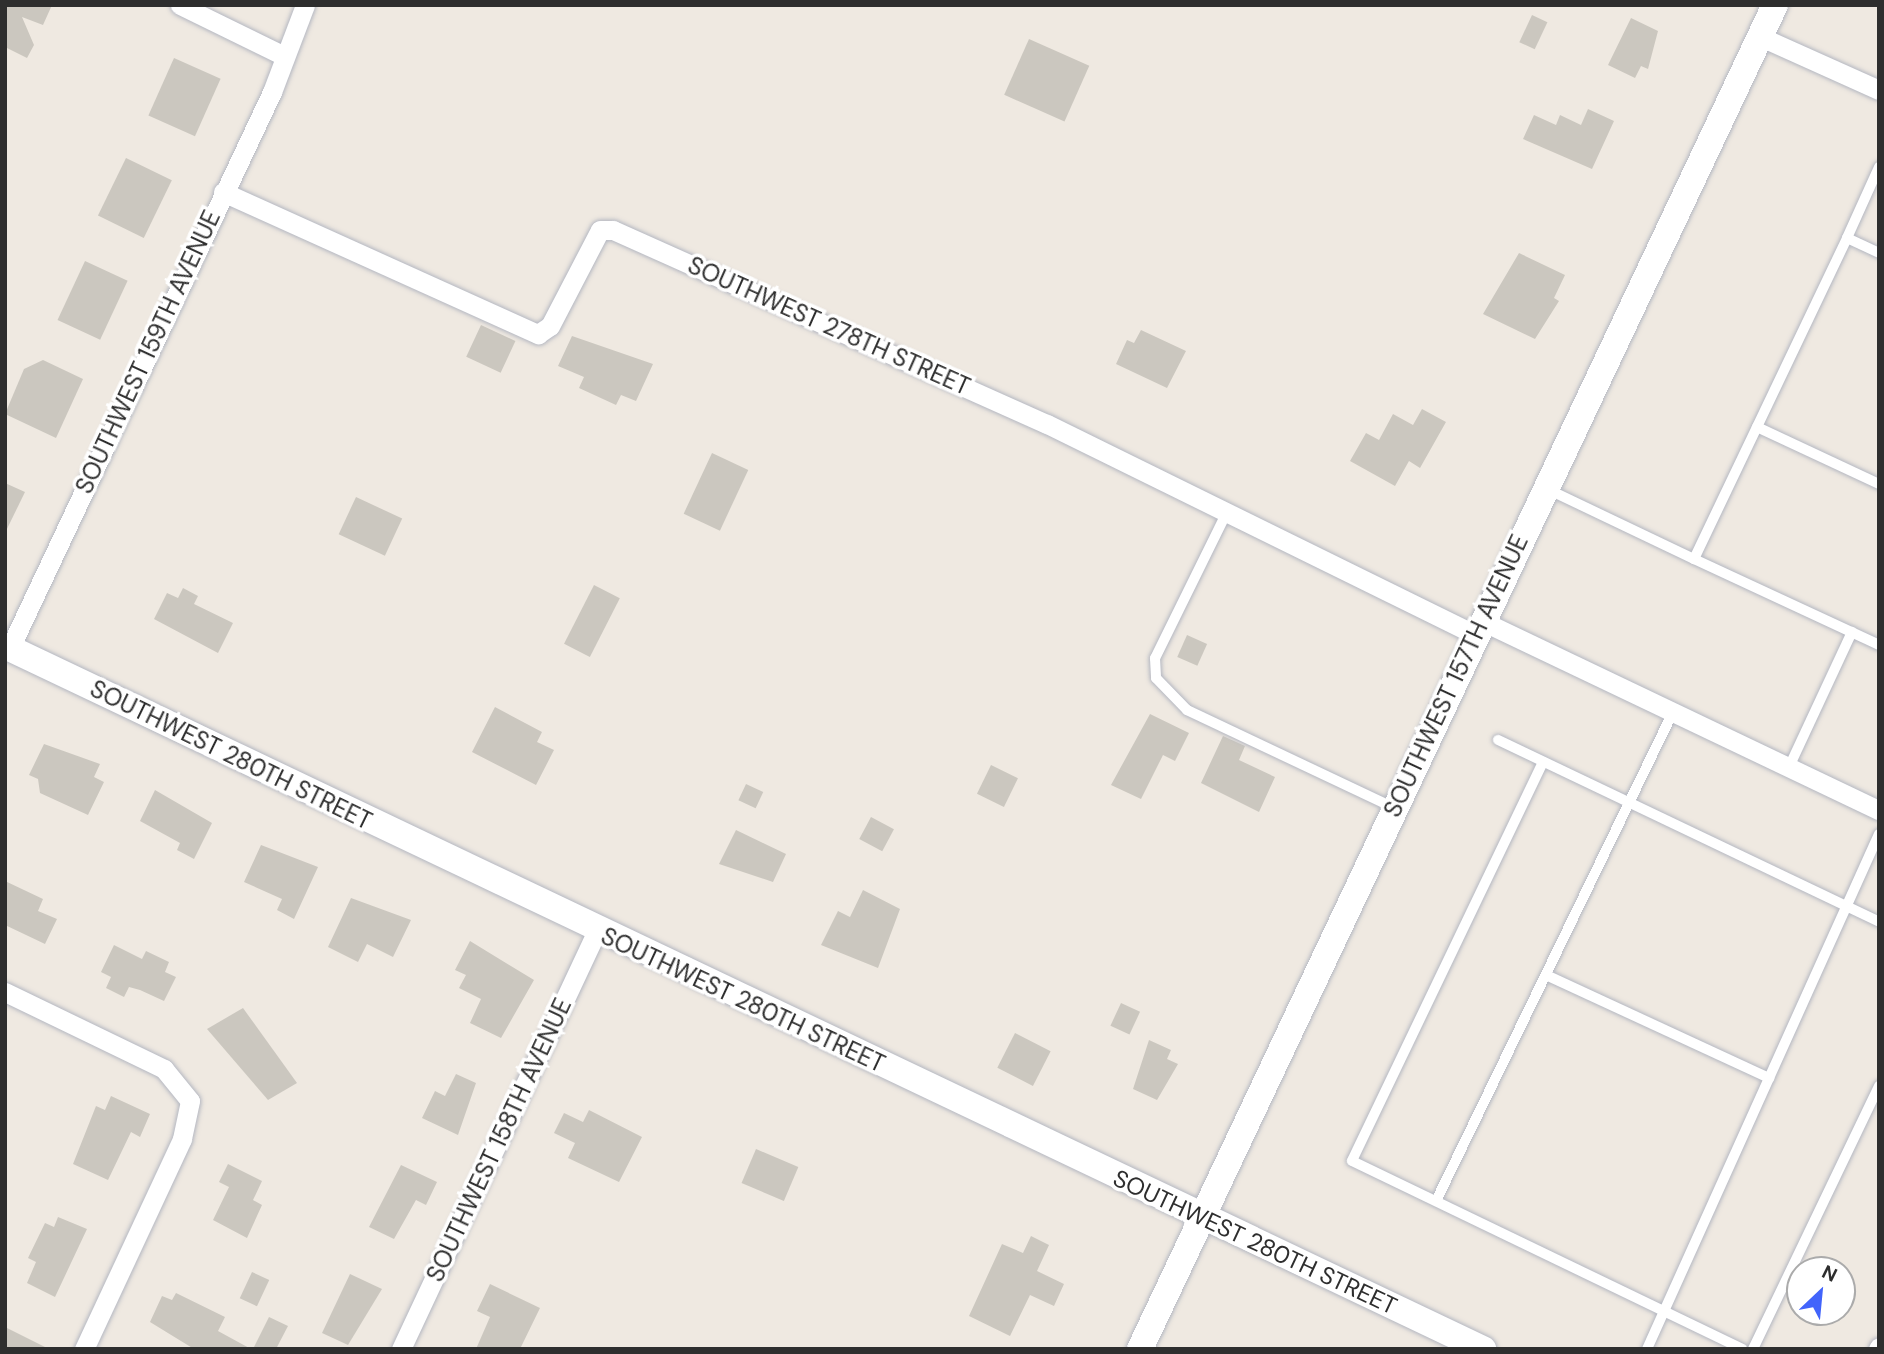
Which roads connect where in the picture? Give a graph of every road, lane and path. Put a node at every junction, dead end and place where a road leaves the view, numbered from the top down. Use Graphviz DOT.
graph roads {
  1 [pos="180,5"];
  2 [pos="304,5"];
  3 [pos="1775,5"];
  4 [pos="1761,37"];
  5 [pos="282,55"];
  6 [pos="1879,90"];
  7 [pos="1879,167"];
  8 [pos="223,192"];
  9 [pos="1847,238"];
  10 [pos="1879,253"];
  11 [pos="1757,427"];
  12 [pos="1879,484"];
  13 [pos="1545,488"];
  14 [pos="1226,514"];
  15 [pos="1694,559"];
  16 [pos="1479,628"];
  17 [pos="1852,632"];
  18 [pos="1879,645"];
  19 [pos="8,647"];
  20 [pos="1672,712"];
  21 [pos="1498,740"];
  22 [pos="1543,762"];
  23 [pos="1789,767"];
  24 [pos="1629,804"];
  25 [pos="1394,808"];
  26 [pos="1879,810"];
  27 [pos="1879,834"];
  28 [pos="1844,905"];
  29 [pos="1879,922"];
  30 [pos="597,931"];
  31 [pos="1546,975"];
  32 [pos="5,992"];
  33 [pos="1769,1078"];
  34 [pos="1879,1086"];
  35 [pos="1436,1201"];
  36 [pos="1202,1217"];
  37 [pos="1665,1310"];
  38 [pos="84,1349"];
  39 [pos="401,1349"];
  40 [pos="1140,1349"];
  41 [pos="1483,1349"];
  42 [pos="1647,1349"];
  43 [pos="1742,1349"];
  44 [pos="1753,1349"];
  1 -- 5 [label="street"];
  2 -- 5 [label="street, SOUTHWEST 159TH AVENUE"];
  3 -- 4 [label="street, SOUTHWEST 157TH AVENUE"];
  4 -- 6 [label="street"];
  4 -- 13 [label="street, SOUTHWEST 157TH AVENUE"];
  5 -- 8 [label="street, SOUTHWEST 159TH AVENUE"];
  7 -- 9 [label="lane"];
  8 -- 14 [label="street, SOUTHWEST 278TH STREET"];
  8 -- 19 [label="street, SOUTHWEST 159TH AVENUE"];
  9 -- 10 [label="lane"];
  9 -- 11 [label="lane"];
  11 -- 12 [label="lane"];
  11 -- 15 [label="lane"];
  13 -- 15 [label="lane"];
  13 -- 16 [label="street, SOUTHWEST 157TH AVENUE"];
  14 -- 16 [label="street, SOUTHWEST 278TH STREET"];
  14 -- 25 [label="lane"];
  15 -- 17 [label="lane"];
  16 -- 20 [label="street, SOUTHWEST 278TH STREET"];
  16 -- 25 [label="street, SOUTHWEST 157TH AVENUE"];
  17 -- 18 [label="lane"];
  17 -- 23 [label="lane"];
  19 -- 30 [label="street, SOUTHWEST 280TH STREET"];
  20 -- 23 [label="street, SOUTHWEST 278TH STREET"];
  20 -- 24 [label="lane"];
  21 -- 22 [label="lane"];
  22 -- 24 [label="lane"];
  22 -- 35 [label="lane"];
  23 -- 26 [label="street, SOUTHWEST 278TH STREET"];
  24 -- 28 [label="lane"];
  24 -- 31 [label="lane"];
  25 -- 36 [label="street, SOUTHWEST 157TH AVENUE"];
  27 -- 28 [label="lane"];
  28 -- 29 [label="lane"];
  28 -- 33 [label="lane"];
  30 -- 36 [label="street, SOUTHWEST 280TH STREET"];
  30 -- 39 [label="street, SOUTHWEST 158TH AVENUE"];
  31 -- 33 [label="lane"];
  31 -- 35 [label="lane"];
  32 -- 38 [label="street"];
  33 -- 37 [label="lane"];
  34 -- 44 [label="lane"];
  35 -- 37 [label="lane"];
  36 -- 40 [label="street, SOUTHWEST 157TH AVENUE"];
  36 -- 41 [label="street, SOUTHWEST 280TH STREET"];
  37 -- 42 [label="lane"];
  37 -- 43 [label="lane"];
}
